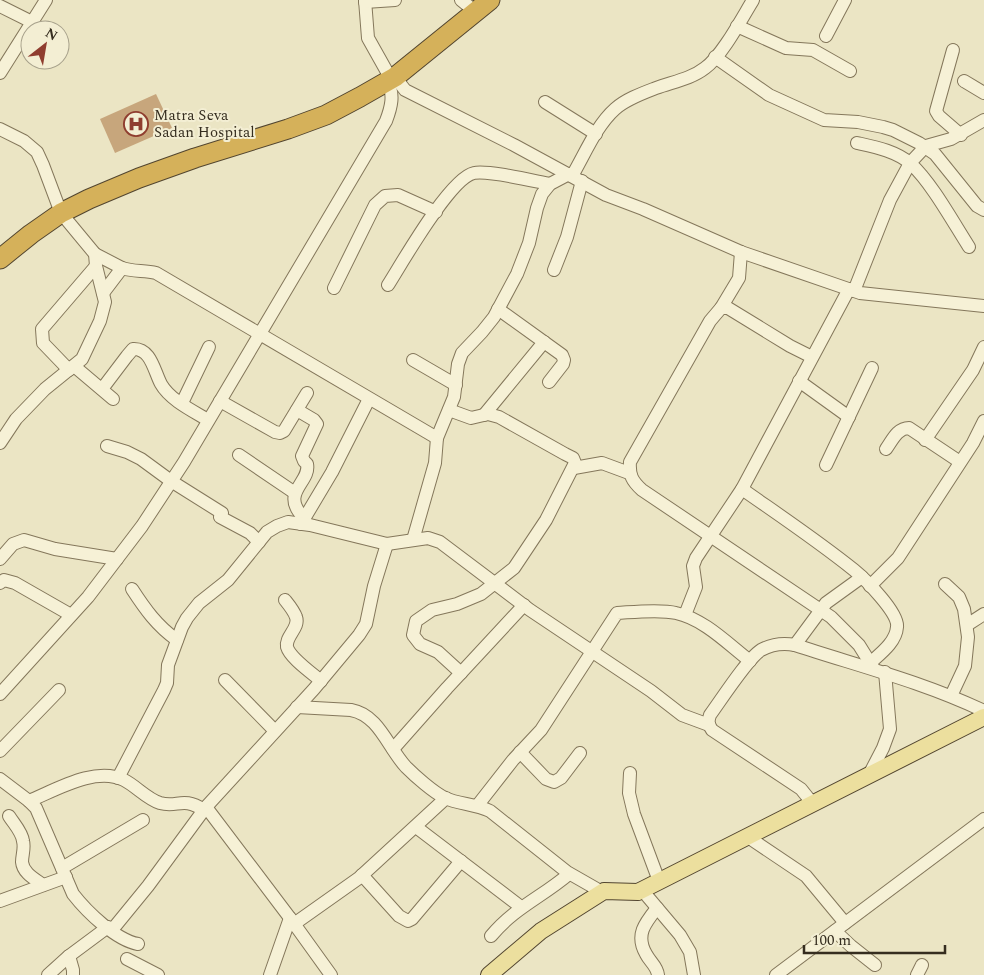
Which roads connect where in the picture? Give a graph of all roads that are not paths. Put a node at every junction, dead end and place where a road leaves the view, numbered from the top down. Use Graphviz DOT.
graph roads {
  1 [pos="46,0"];
  2 [pos="395,0"];
  3 [pos="461,0"];
  4 [pos="753,0"];
  5 [pos="845,0"];
  6 [pos="365,1"];
  7 [pos="0,6"];
  8 [pos="483,6"];
  9 [pos="28,20"];
  10 [pos="33,20"];
  11 [pos="737,26"];
  12 [pos="826,36"];
  13 [pos="20,41"];
  14 [pos="953,50"];
  15 [pos="715,57"];
  16 [pos="850,72"];
  17 [pos="0,73"];
  18 [pos="391,79"];
  19 [pos="964,81"];
  20 [pos="984,93"];
  21 [pos="545,102"];
  22 [pos="984,120"];
  23 [pos="0,129"];
  24 [pos="596,134"];
  25 [pos="961,135"];
  26 [pos="857,143"];
  27 [pos="926,146"];
  28 [pos="910,163"];
  29 [pos="574,177"];
  30 [pos="550,184"];
  31 [pos="984,210"];
  32 [pos="436,212"];
  33 [pos="61,213"];
  34 [pos="969,247"];
  35 [pos="741,252"];
  36 [pos="0,259"];
  37 [pos="96,260"];
  38 [pos="122,268"];
  39 [pos="554,270"];
  40 [pos="388,285"];
  41 [pos="334,288"];
  42 [pos="851,290"];
  43 [pos="103,293"];
  44 [pos="984,306"];
  45 [pos="721,308"];
  46 [pos="498,309"];
  47 [pos="259,334"];
  48 [pos="544,342"];
  49 [pos="209,347"];
  50 [pos="984,347"];
  51 [pos="812,357"];
  52 [pos="413,360"];
  53 [pos="72,368"];
  54 [pos="872,368"];
  55 [pos="799,381"];
  56 [pos="549,382"];
  57 [pos="456,385"];
  58 [pos="102,389"];
  59 [pos="307,393"];
  60 [pos="113,399"];
  61 [pos="369,399"];
  62 [pos="220,401"];
  63 [pos="182,403"];
  64 [pos="297,410"];
  65 [pos="449,410"];
  66 [pos="484,415"];
  67 [pos="849,417"];
  68 [pos="208,420"];
  69 [pos="984,421"];
  70 [pos="437,438"];
  71 [pos="925,440"];
  72 [pos="0,443"];
  73 [pos="107,446"];
  74 [pos="886,449"];
  75 [pos="239,454"];
  76 [pos="960,462"];
  77 [pos="826,464"];
  78 [pos="574,468"];
  79 [pos="629,473"];
  80 [pos="171,481"];
  81 [pos="742,488"];
  82 [pos="295,493"];
  83 [pos="303,521"];
  84 [pos="710,536"];
  85 [pos="413,540"];
  86 [pos="259,542"];
  87 [pos="387,544"];
  88 [pos="0,558"];
  89 [pos="117,558"];
  90 [pos="866,581"];
  91 [pos="0,582"];
  92 [pos="495,583"];
  93 [pos="945,584"];
  94 [pos="132,589"];
  95 [pos="285,600"];
  96 [pos="524,605"];
  97 [pos="820,609"];
  98 [pos="984,614"];
  99 [pos="71,615"];
  100 [pos="685,615"];
  101 [pos="967,624"];
  102 [pos="177,640"];
  103 [pos="795,645"];
  104 [pos="592,652"];
  105 [pos="750,661"];
  106 [pos="876,668"];
  107 [pos="461,672"];
  108 [pos="224,680"];
  109 [pos="321,681"];
  110 [pos="59,690"];
  111 [pos="0,694"];
  112 [pos="951,696"];
  113 [pos="297,707"];
  114 [pos="984,712"];
  115 [pos="984,717"];
  116 [pos="709,725"];
  117 [pos="275,731"];
  118 [pos="393,750"];
  119 [pos="0,751"];
  120 [pos="520,752"];
  121 [pos="580,753"];
  122 [pos="630,773"];
  123 [pos="869,775"];
  124 [pos="118,778"];
  125 [pos="0,779"];
  126 [pos="784,789"];
  127 [pos="446,798"];
  128 [pos="29,801"];
  129 [pos="812,804"];
  130 [pos="477,806"];
  131 [pos="205,809"];
  132 [pos="9,816"];
  133 [pos="143,820"];
  134 [pos="983,821"];
  135 [pos="416,827"];
  136 [pos="748,836"];
  137 [pos="461,861"];
  138 [pos="64,873"];
  139 [pos="570,874"];
  140 [pos="362,875"];
  141 [pos="659,881"];
  142 [pos="43,885"];
  143 [pos="642,890"];
  144 [pos="602,892"];
  145 [pos="0,901"];
  146 [pos="521,907"];
  147 [pos="657,908"];
  148 [pos="292,921"];
  149 [pos="840,927"];
  150 [pos="110,929"];
  151 [pos="491,936"];
  152 [pos="138,944"];
  153 [pos="69,956"];
  154 [pos="127,959"];
  155 [pos="875,965"];
  156 [pos="48,975"];
  157 [pos="72,975"];
  158 [pos="158,975"];
  159 [pos="270,975"];
  160 [pos="331,975"];
  161 [pos="489,975"];
  162 [pos="658,975"];
  163 [pos="694,975"];
  164 [pos="776,975"];
  1 -- 10 [label="street"];
  2 -- 6 [label="street"];
  3 -- 8 [label="street"];
  4 -- 11 [label="street"];
  5 -- 12 [label="street"];
  6 -- 18 [label="street"];
  7 -- 9 [label="street"];
  8 -- 18 [label="highway"];
  11 -- 15 [label="street"];
  11 -- 16 [label="street"];
  13 -- 17 [label="street"];
  14 -- 25 [label="street"];
  15 -- 24 [label="street"];
  15 -- 27 [label="street"];
  18 -- 29 [label="street"];
  18 -- 33 [label="highway"];
  18 -- 47 [label="street"];
  19 -- 20 [label="street"];
  21 -- 24 [label="street"];
  22 -- 25 [label="street"];
  23 -- 33 [label="street"];
  24 -- 29 [label="street"];
  25 -- 27 [label="street"];
  26 -- 28 [label="street"];
  27 -- 28 [label="street"];
  27 -- 31 [label="street"];
  28 -- 34 [label="street"];
  28 -- 42 [label="street"];
  29 -- 30 [label="street"];
  29 -- 35 [label="street"];
  29 -- 39 [label="street"];
  30 -- 32 [label="street"];
  30 -- 46 [label="street"];
  32 -- 40 [label="street"];
  32 -- 41 [label="street"];
  33 -- 36 [label="highway"];
  33 -- 37 [label="street"];
  35 -- 42 [label="street"];
  35 -- 45 [label="street"];
  37 -- 38 [label="street"];
  37 -- 43 [label="street"];
  37 -- 53 [label="street"];
  38 -- 43 [label="street"];
  38 -- 47 [label="street"];
  42 -- 44 [label="street"];
  42 -- 51 [label="street"];
  43 -- 53 [label="street"];
  45 -- 51 [label="street"];
  45 -- 79 [label="street"];
  46 -- 48 [label="street"];
  46 -- 57 [label="street"];
  47 -- 61 [label="street"];
  47 -- 62 [label="street"];
  48 -- 56 [label="street"];
  48 -- 66 [label="street"];
  49 -- 63 [label="street"];
  50 -- 71 [label="street"];
  51 -- 55 [label="street"];
  52 -- 57 [label="street"];
  53 -- 58 [label="street"];
  53 -- 72 [label="street"];
  54 -- 67 [label="street"];
  55 -- 67 [label="street"];
  55 -- 81 [label="street"];
  57 -- 65 [label="street"];
  58 -- 60 [label="street"];
  58 -- 63 [label="street"];
  59 -- 64 [label="street"];
  61 -- 70 [label="street"];
  61 -- 83 [label="street"];
  62 -- 64 [label="street"];
  62 -- 68 [label="street"];
  63 -- 68 [label="street"];
  64 -- 82 [label="street"];
  65 -- 66 [label="street"];
  65 -- 70 [label="street"];
  66 -- 78 [label="street"];
  67 -- 77 [label="street"];
  68 -- 80 [label="street"];
  69 -- 76 [label="street"];
  70 -- 85 [label="street"];
  71 -- 74 [label="street"];
  71 -- 76 [label="street"];
  73 -- 80 [label="street"];
  75 -- 82 [label="street"];
  76 -- 90 [label="street"];
  78 -- 79 [label="street"];
  78 -- 92 [label="street"];
  79 -- 84 [label="street"];
  80 -- 86 [label="street"];
  80 -- 89 [label="street"];
  81 -- 84 [label="street"];
  81 -- 90 [label="street"];
  82 -- 83 [label="street"];
  83 -- 86 [label="street"];
  83 -- 87 [label="street"];
  84 -- 97 [label="street"];
  84 -- 100 [label="street"];
  85 -- 87 [label="street"];
  85 -- 92 [label="street"];
  86 -- 102 [label="street"];
  87 -- 109 [label="street"];
  88 -- 89 [label="street"];
  89 -- 99 [label="street"];
  90 -- 97 [label="street"];
  90 -- 106 [label="street"];
  91 -- 99 [label="street"];
  92 -- 96 [label="street"];
  92 -- 107 [label="street"];
  93 -- 101 [label="street"];
  94 -- 102 [label="street"];
  95 -- 109 [label="street"];
  96 -- 104 [label="street"];
  96 -- 107 [label="street"];
  97 -- 103 [label="street"];
  97 -- 106 [label="street"];
  98 -- 101 [label="street"];
  99 -- 111 [label="street"];
  100 -- 104 [label="street"];
  100 -- 105 [label="street"];
  101 -- 112 [label="street"];
  102 -- 124 [label="street"];
  103 -- 105 [label="street"];
  103 -- 106 [label="street"];
  104 -- 116 [label="street"];
  104 -- 120 [label="street"];
  105 -- 116 [label="street"];
  106 -- 112 [label="street"];
  106 -- 123 [label="street"];
  107 -- 118 [label="street"];
  108 -- 117 [label="street"];
  109 -- 113 [label="street"];
  110 -- 119 [label="street"];
  112 -- 114 [label="street"];
  113 -- 117 [label="street"];
  113 -- 118 [label="street"];
  115 -- 123 [label="main road"];
  116 -- 129 [label="street"];
  117 -- 131 [label="street"];
  118 -- 127 [label="street"];
  120 -- 121 [label="street"];
  120 -- 130 [label="street"];
  122 -- 141 [label="street"];
  123 -- 129 [label="main road"];
  124 -- 128 [label="street"];
  124 -- 131 [label="street"];
  125 -- 128 [label="street"];
  126 -- 129 [label="street"];
  127 -- 130 [label="street"];
  127 -- 135 [label="street"];
  128 -- 138 [label="street"];
  129 -- 136 [label="main road"];
  130 -- 139 [label="street"];
  131 -- 148 [label="street"];
  131 -- 150 [label="street"];
  132 -- 142 [label="street"];
  133 -- 138 [label="street"];
  134 -- 149 [label="street"];
  135 -- 137 [label="street"];
  135 -- 140 [label="street"];
  136 -- 141 [label="main road"];
  136 -- 149 [label="street"];
  137 -- 140 [label="street"];
  137 -- 146 [label="street"];
  138 -- 142 [label="street"];
  138 -- 150 [label="street"];
  139 -- 144 [label="street"];
  139 -- 146 [label="street"];
  140 -- 148 [label="street"];
  141 -- 143 [label="main road"];
  142 -- 145 [label="street"];
  143 -- 144 [label="main road"];
  143 -- 147 [label="street"];
  144 -- 161 [label="main road"];
  146 -- 151 [label="street"];
  147 -- 162 [label="street"];
  147 -- 163 [label="street"];
  148 -- 159 [label="street"];
  148 -- 160 [label="street"];
  149 -- 155 [label="street"];
  149 -- 164 [label="street"];
  150 -- 152 [label="street"];
  150 -- 153 [label="street"];
  153 -- 156 [label="street"];
  153 -- 157 [label="street"];
  154 -- 158 [label="street"];
}
